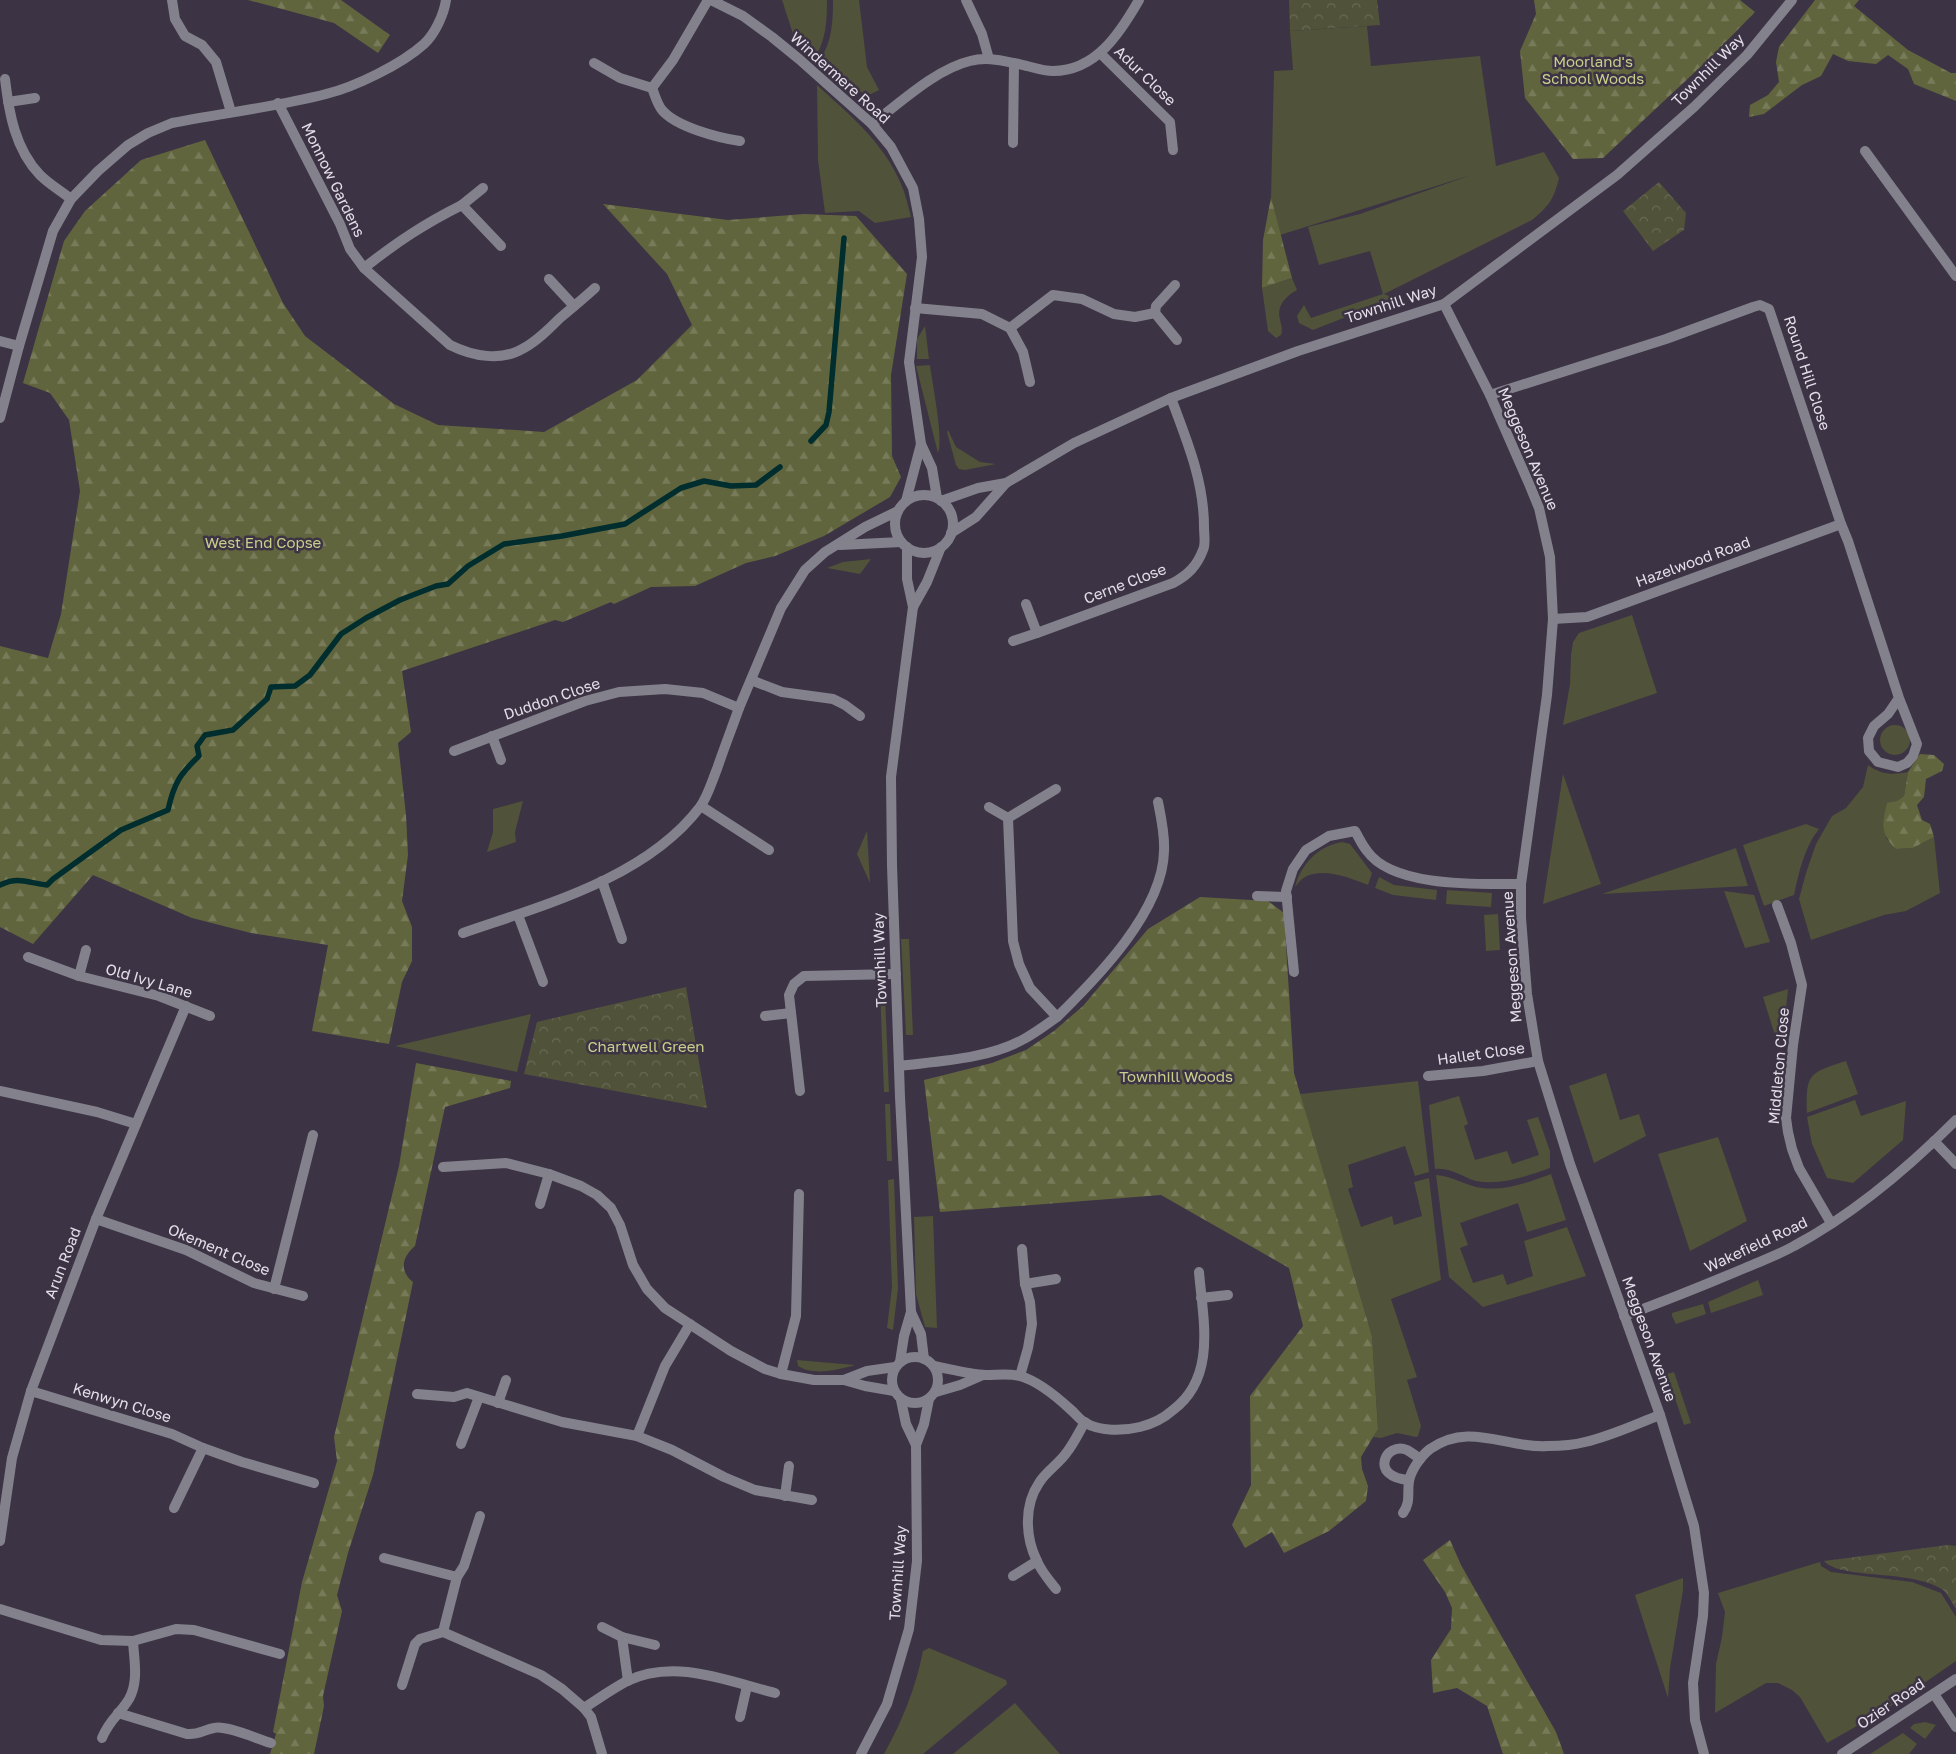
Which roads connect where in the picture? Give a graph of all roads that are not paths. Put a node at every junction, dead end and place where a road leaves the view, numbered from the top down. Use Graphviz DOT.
graph roads {
  1 [pos="172,0"];
  2 [pos="446,0"];
  3 [pos="710,0"];
  4 [pos="966,0"];
  5 [pos="1792,0"];
  6 [pos="1138,1"];
  7 [pos="1100,53"];
  8 [pos="989,59"];
  9 [pos="594,63"];
  10 [pos="1014,63"];
  11 [pos="5,79"];
  12 [pos="652,88"];
  13 [pos="35,98"];
  14 [pos="8,102"];
  15 [pos="278,103"];
  16 [pos="230,112"];
  17 [pos="872,124"];
  18 [pos="740,141"];
  19 [pos="1013,143"];
  20 [pos="1173,150"];
  21 [pos="1865,151"];
  22 [pos="483,188"];
  23 [pos="71,199"];
  24 [pos="462,205"];
  25 [pos="501,246"];
  26 [pos="364,268"];
  27 [pos="1956,276"];
  28 [pos="549,279"];
  29 [pos="1175,285"];
  30 [pos="595,288"];
  31 [pos="1444,304"];
  32 [pos="574,306"];
  33 [pos="915,308"];
  34 [pos="1155,313"];
  35 [pos="1010,328"];
  36 [pos="1177,340"];
  37 [pos="0,341"];
  38 [pos="19,346"];
  39 [pos="1030,382"];
  40 [pos="1490,396"];
  41 [pos="1170,398"];
  42 [pos="0,418"];
  43 [pos="921,444"];
  44 [pos="1006,483"];
  45 [pos="939,499"];
  46 [pos="906,502"];
  47 [pos="898,511"];
  48 [pos="1841,524"];
  49 [pos="952,533"];
  50 [pos="904,544"];
  51 [pos="839,545"];
  52 [pos="941,547"];
  53 [pos="1026,604"];
  54 [pos="913,607"];
  55 [pos="1553,619"];
  56 [pos="1037,632"];
  57 [pos="1013,641"];
  58 [pos="751,680"];
  59 [pos="1899,698"];
  60 [pos="739,708"];
  61 [pos="860,716"];
  62 [pos="492,736"];
  63 [pos="454,751"];
  64 [pos="501,760"];
  65 [pos="1056,789"];
  66 [pos="1158,802"];
  67 [pos="700,806"];
  68 [pos="989,807"];
  69 [pos="1008,818"];
  70 [pos="769,850"];
  71 [pos="602,881"];
  72 [pos="1521,884"];
  73 [pos="1257,896"];
  74 [pos="1287,897"];
  75 [pos="1777,904"];
  76 [pos="518,915"];
  77 [pos="463,933"];
  78 [pos="622,939"];
  79 [pos="86,950"];
  80 [pos="28,957"];
  81 [pos="1294,972"];
  82 [pos="896,974"];
  83 [pos="79,976"];
  84 [pos="544,982"];
  85 [pos="186,1006"];
  86 [pos="792,1013"];
  87 [pos="210,1016"];
  88 [pos="765,1016"];
  89 [pos="1057,1017"];
  90 [pos="1538,1061"];
  91 [pos="899,1066"];
  92 [pos="1428,1076"];
  93 [pos="0,1091"];
  94 [pos="800,1091"];
  95 [pos="1956,1120"];
  96 [pos="136,1124"];
  97 [pos="313,1135"];
  98 [pos="1934,1141"];
  99 [pos="1956,1164"];
  100 [pos="443,1167"];
  101 [pos="549,1174"];
  102 [pos="798,1194"];
  103 [pos="540,1204"];
  104 [pos="96,1218"];
  105 [pos="1831,1223"];
  106 [pos="1022,1249"];
  107 [pos="1199,1272"];
  108 [pos="1056,1279"];
  109 [pos="1025,1284"];
  110 [pos="274,1289"];
  111 [pos="1228,1295"];
  112 [pos="303,1296"];
  113 [pos="1201,1298"];
  114 [pos="911,1312"];
  115 [pos="1624,1316"];
  116 [pos="690,1324"];
  117 [pos="924,1359"];
  118 [pos="898,1364"];
  119 [pos="934,1366"];
  120 [pos="781,1374"];
  121 [pos="984,1375"];
  122 [pos="1020,1376"];
  123 [pos="506,1380"];
  124 [pos="844,1380"];
  125 [pos="31,1391"];
  126 [pos="894,1391"];
  127 [pos="417,1394"];
  128 [pos="932,1395"];
  129 [pos="479,1397"];
  130 [pos="901,1400"];
  131 [pos="498,1403"];
  132 [pos="1660,1415"];
  133 [pos="1085,1422"];
  134 [pos="637,1436"];
  135 [pos="462,1444"];
  136 [pos="916,1445"];
  137 [pos="203,1448"];
  138 [pos="1420,1459"];
  139 [pos="789,1466"];
  140 [pos="1409,1480"];
  141 [pos="314,1483"];
  142 [pos="785,1496"];
  143 [pos="812,1500"];
  144 [pos="174,1508"];
  145 [pos="1403,1513"];
  146 [pos="480,1516"];
  147 [pos="0,1541"];
  148 [pos="384,1558"];
  149 [pos="1037,1561"];
  150 [pos="1013,1576"];
  151 [pos="457,1577"];
  152 [pos="1056,1590"];
  153 [pos="0,1609"];
  154 [pos="602,1627"];
  155 [pos="443,1632"];
  156 [pos="622,1638"];
  157 [pos="133,1641"];
  158 [pos="655,1645"];
  159 [pos="280,1654"];
  160 [pos="1956,1679"];
  161 [pos="628,1681"];
  162 [pos="402,1685"];
  163 [pos="747,1686"];
  164 [pos="775,1693"];
  165 [pos="1934,1694"];
  166 [pos="584,1708"];
  167 [pos="118,1713"];
  168 [pos="740,1717"];
  169 [pos="1956,1727"];
  170 [pos="102,1738"];
  171 [pos="271,1743"];
  172 [pos="602,1754"];
  173 [pos="861,1754"];
  174 [pos="1704,1754"];
  175 [pos="1842,1754"];
  1 -- 16 [label="street"];
  2 -- 15 [label="street"];
  3 -- 12 [label="street"];
  3 -- 17 [label="street, Windermere Road"];
  4 -- 8 [label="street"];
  5 -- 31 [label="street, Townhill Way"];
  6 -- 7 [label="street, Adur Close"];
  7 -- 10 [label="street, Adur Close"];
  7 -- 20 [label="street, Adur Close"];
  8 -- 10 [label="street, Adur Close"];
  8 -- 17 [label="street, Adur Close"];
  9 -- 12 [label="street"];
  10 -- 19 [label="street"];
  11 -- 14 [label="street"];
  12 -- 18 [label="street"];
  13 -- 14 [label="street"];
  14 -- 23 [label="street"];
  15 -- 16 [label="street"];
  15 -- 26 [label="street, Monnow Gardens"];
  16 -- 23 [label="street"];
  17 -- 33 [label="street, Windermere Road"];
  21 -- 27 [label="street"];
  22 -- 24 [label="street"];
  23 -- 38 [label="street"];
  24 -- 25 [label="street"];
  24 -- 26 [label="street"];
  26 -- 32 [label="street, Monnow Gardens"];
  28 -- 32 [label="street"];
  29 -- 34 [label="street"];
  30 -- 32 [label="street, Monnow Gardens"];
  31 -- 40 [label="street, Meggeson Avenue"];
  31 -- 41 [label="street, Townhill Way"];
  33 -- 35 [label="street"];
  33 -- 43 [label="street, Windermere Road"];
  34 -- 35 [label="street"];
  34 -- 36 [label="street"];
  35 -- 39 [label="street"];
  37 -- 38 [label="street"];
  38 -- 42 [label="street"];
  40 -- 48 [label="street, Round Hill Close"];
  40 -- 55 [label="street, Meggeson Avenue"];
  41 -- 44 [label="street, Townhill Way"];
  41 -- 56 [label="street, Cerne Close"];
  43 -- 45 [label="street, Windermere Road"];
  43 -- 46 [label="street, Windermere Road"];
  44 -- 45 [label="street, Townhill Way"];
  44 -- 49 [label="street, Townhill Way"];
  45 -- 46 [label="street"];
  45 -- 49 [label="street"];
  46 -- 47 [label="street"];
  47 -- 50 [label="street"];
  47 -- 51 [label="street"];
  48 -- 55 [label="street, Hazelwood Road"];
  48 -- 59 [label="street, Round Hill Close"];
  49 -- 52 [label="street"];
  50 -- 51 [label="street"];
  50 -- 52 [label="street"];
  50 -- 54 [label="street, Townhill Way"];
  51 -- 58 [label="street"];
  52 -- 54 [label="street, Townhill Way"];
  53 -- 56 [label="street"];
  54 -- 82 [label="street, Townhill Way"];
  55 -- 72 [label="street, Meggeson Avenue"];
  56 -- 57 [label="street, Cerne Close"];
  58 -- 60 [label="street"];
  58 -- 61 [label="street"];
  59 -- 59 [label="street, Round Hill Close"];
  60 -- 62 [label="street, Duddon Close"];
  60 -- 67 [label="street"];
  62 -- 63 [label="street, Duddon Close"];
  62 -- 64 [label="street, Duddon Close"];
  65 -- 69 [label="street"];
  66 -- 89 [label="street"];
  67 -- 70 [label="street"];
  67 -- 71 [label="street"];
  68 -- 69 [label="street"];
  69 -- 89 [label="street"];
  71 -- 76 [label="street"];
  71 -- 78 [label="street"];
  72 -- 74 [label="street"];
  72 -- 90 [label="street, Meggeson Avenue"];
  73 -- 74 [label="street"];
  74 -- 81 [label="street"];
  75 -- 105 [label="street, Middleton Close"];
  76 -- 77 [label="street"];
  76 -- 84 [label="street"];
  79 -- 83 [label="street"];
  80 -- 83 [label="street, Old Ivy Lane"];
  82 -- 86 [label="street"];
  82 -- 91 [label="street, Townhill Way"];
  83 -- 85 [label="street, Old Ivy Lane"];
  85 -- 87 [label="street, Old Ivy Lane"];
  85 -- 96 [label="street, Arun Road"];
  86 -- 88 [label="street"];
  86 -- 94 [label="street"];
  89 -- 91 [label="street"];
  90 -- 92 [label="street, Hallet Close"];
  90 -- 115 [label="street, Meggeson Avenue"];
  91 -- 114 [label="street, Townhill Way"];
  93 -- 96 [label="street"];
  95 -- 98 [label="street, Wakefield Road"];
  96 -- 104 [label="street, Arun Road"];
  97 -- 110 [label="street, Okement Close"];
  98 -- 99 [label="street"];
  98 -- 105 [label="street, Wakefield Road"];
  100 -- 101 [label="street"];
  101 -- 103 [label="street"];
  101 -- 116 [label="street"];
  102 -- 120 [label="street"];
  104 -- 110 [label="street, Okement Close"];
  104 -- 125 [label="street, Arun Road"];
  105 -- 115 [label="street, Wakefield Road"];
  106 -- 109 [label="street"];
  107 -- 113 [label="street"];
  108 -- 109 [label="street"];
  109 -- 122 [label="street"];
  110 -- 112 [label="street, Okement Close"];
  111 -- 113 [label="street"];
  113 -- 133 [label="street"];
  114 -- 117 [label="street, Townhill Way"];
  114 -- 118 [label="street, Townhill Way"];
  115 -- 132 [label="street, Meggeson Avenue"];
  116 -- 120 [label="street"];
  116 -- 134 [label="street"];
  117 -- 118 [label="street"];
  117 -- 119 [label="street"];
  118 -- 124 [label="street"];
  118 -- 126 [label="street"];
  119 -- 121 [label="street"];
  119 -- 128 [label="street"];
  120 -- 124 [label="street"];
  121 -- 122 [label="street"];
  121 -- 128 [label="street"];
  122 -- 133 [label="street"];
  123 -- 131 [label="street"];
  124 -- 126 [label="street"];
  125 -- 137 [label="street, Kenwyn Close"];
  125 -- 147 [label="street, Arun Road"];
  126 -- 130 [label="street"];
  127 -- 129 [label="street"];
  128 -- 130 [label="street"];
  128 -- 136 [label="street, Townhill Way"];
  129 -- 131 [label="street"];
  129 -- 135 [label="street"];
  130 -- 136 [label="street, Townhill Way"];
  131 -- 134 [label="street"];
  132 -- 138 [label="street"];
  132 -- 174 [label="street, Meggeson Avenue"];
  133 -- 149 [label="street"];
  134 -- 142 [label="street"];
  136 -- 173 [label="street, Townhill Way"];
  137 -- 141 [label="street, Kenwyn Close"];
  137 -- 144 [label="street"];
  138 -- 140 [label="street"];
  138 -- 140 [label="street"];
  139 -- 142 [label="street"];
  140 -- 145 [label="street"];
  142 -- 143 [label="street"];
  146 -- 151 [label="street"];
  148 -- 151 [label="street"];
  149 -- 150 [label="street"];
  149 -- 152 [label="street"];
  151 -- 155 [label="street"];
  153 -- 157 [label="street"];
  154 -- 156 [label="street"];
  155 -- 162 [label="street"];
  155 -- 166 [label="street"];
  156 -- 158 [label="street"];
  156 -- 161 [label="street"];
  157 -- 159 [label="street"];
  157 -- 167 [label="street"];
  160 -- 165 [label="street, Ozier Road"];
  161 -- 163 [label="street"];
  161 -- 166 [label="street"];
  163 -- 164 [label="street"];
  163 -- 168 [label="street"];
  165 -- 169 [label="street"];
  165 -- 175 [label="street, Ozier Road"];
  166 -- 172 [label="street"];
  167 -- 170 [label="street"];
  167 -- 171 [label="street"];
}
